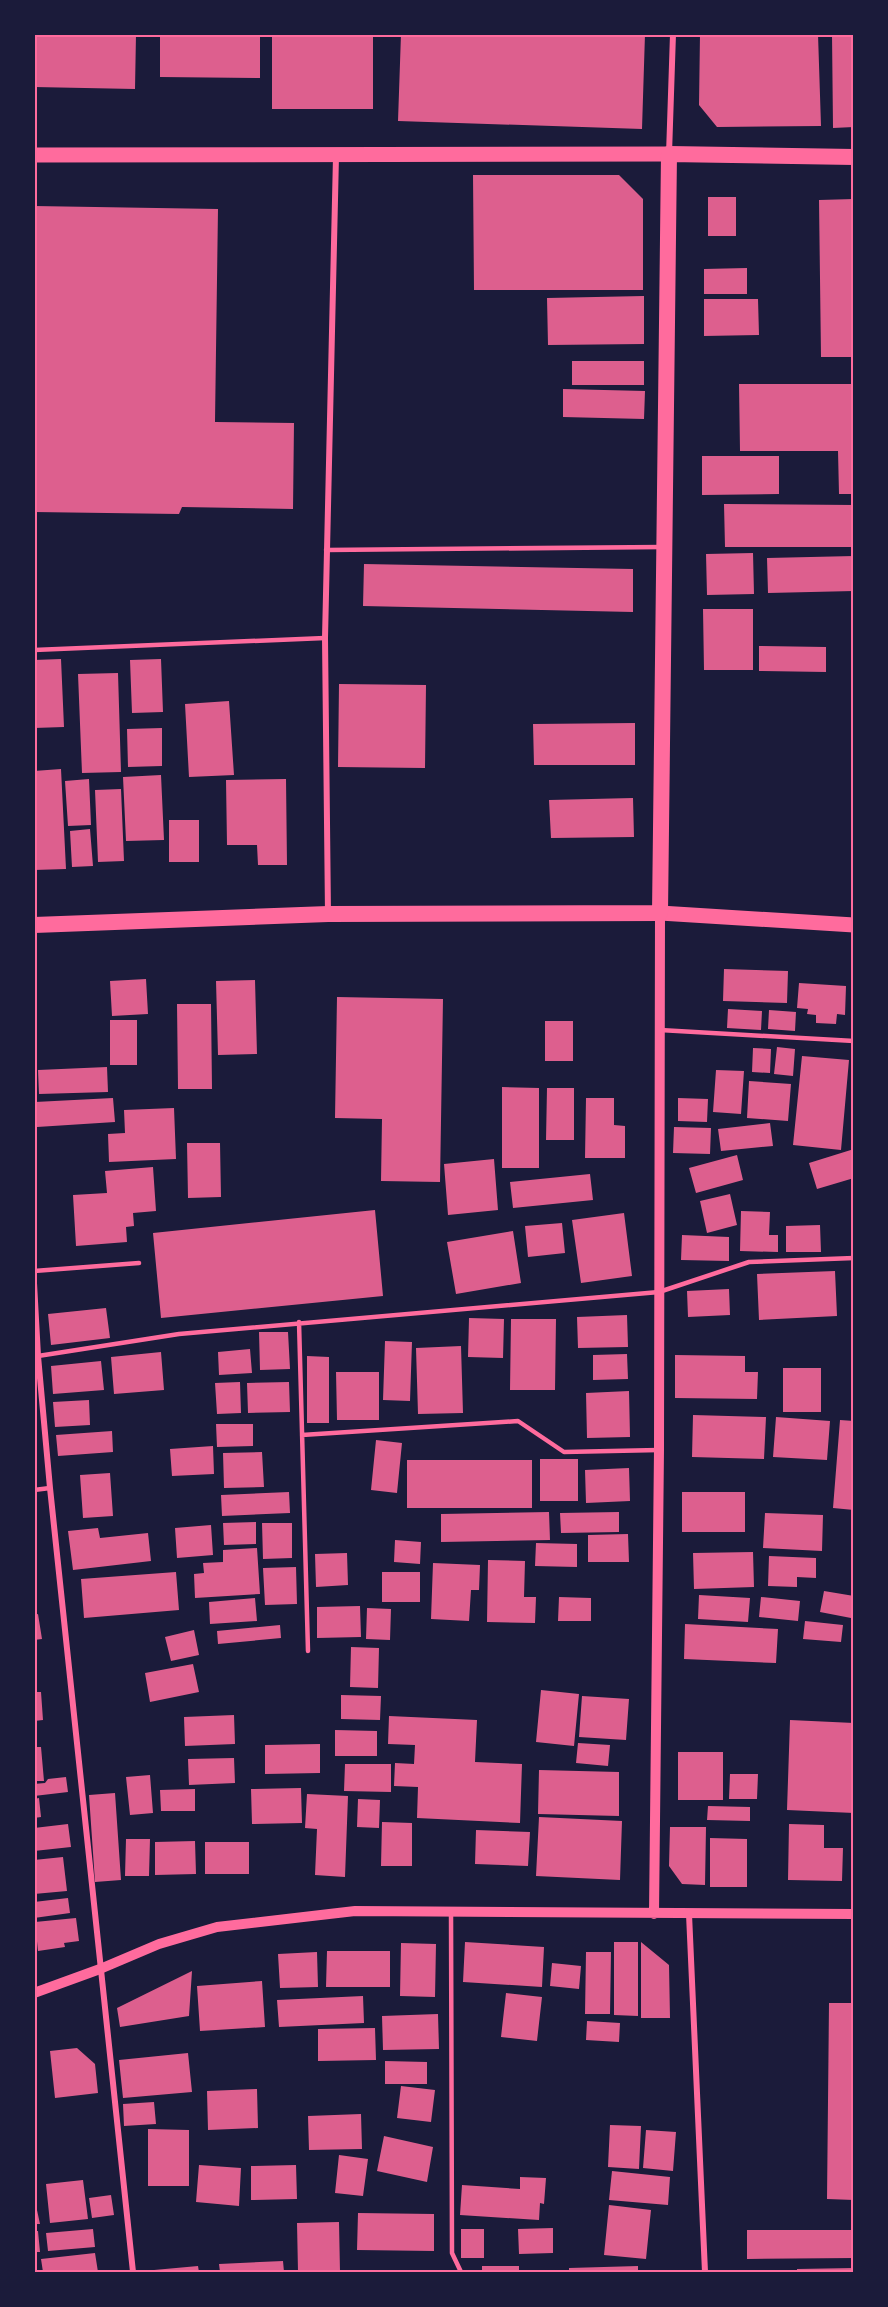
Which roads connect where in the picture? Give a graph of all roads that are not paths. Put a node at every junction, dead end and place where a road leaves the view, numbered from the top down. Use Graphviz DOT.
graph roads {
  1 [pos="673,34"];
  2 [pos="336,154"];
  3 [pos="669,154"];
  4 [pos="34,155"];
  5 [pos="854,157"];
  6 [pos="664,547"];
  7 [pos="326,549"];
  8 [pos="325,638"];
  9 [pos="34,650"];
  10 [pos="660,913"];
  11 [pos="328,914"];
  12 [pos="34,925"];
  13 [pos="854,925"];
  14 [pos="660,1030"];
  15 [pos="854,1041"];
  16 [pos="854,1258"];
  17 [pos="139,1263"];
  18 [pos="34,1271"];
  19 [pos="34,1283"];
  20 [pos="659,1292"];
  21 [pos="299,1322"];
  22 [pos="38,1356"];
  23 [pos="302,1435"];
  24 [pos="659,1450"];
  25 [pos="50,1488"];
  26 [pos="34,1490"];
  27 [pos="308,1651"];
  28 [pos="451,1911"];
  29 [pos="654,1914"];
  30 [pos="689,1914"];
  31 [pos="854,1914"];
  32 [pos="100,1969"];
  33 [pos="34,1993"];
  34 [pos="133,2272"];
  35 [pos="461,2272"];
  36 [pos="705,2272"];
  1 -- 3 [label="street"];
  2 -- 3 [label="main road"];
  2 -- 4 [label="main road"];
  2 -- 7 [label="street"];
  3 -- 5 [label="highway"];
  3 -- 6 [label="highway"];
  6 -- 7 [label="lane"];
  6 -- 10 [label="highway"];
  7 -- 8 [label="street"];
  8 -- 9 [label="lane"];
  8 -- 11 [label="street"];
  10 -- 11 [label="highway"];
  10 -- 13 [label="main road"];
  10 -- 14 [label="street"];
  11 -- 12 [label="highway"];
  14 -- 15 [label="lane"];
  14 -- 20 [label="street"];
  16 -- 20 [label="lane"];
  17 -- 18 [label="lane"];
  19 -- 22 [label="street"];
  20 -- 21 [label="lane"];
  20 -- 24 [label="street"];
  21 -- 22 [label="lane"];
  21 -- 23 [label="lane"];
  22 -- 25 [label="street"];
  23 -- 24 [label="lane"];
  23 -- 27 [label="lane"];
  24 -- 29 [label="street"];
  25 -- 26 [label="lane"];
  25 -- 32 [label="street"];
  28 -- 29 [label="street"];
  28 -- 32 [label="street"];
  28 -- 35 [label="lane"];
  29 -- 30 [label="street"];
  30 -- 31 [label="street"];
  30 -- 36 [label="street"];
  32 -- 33 [label="street"];
  32 -- 34 [label="street"];
}
